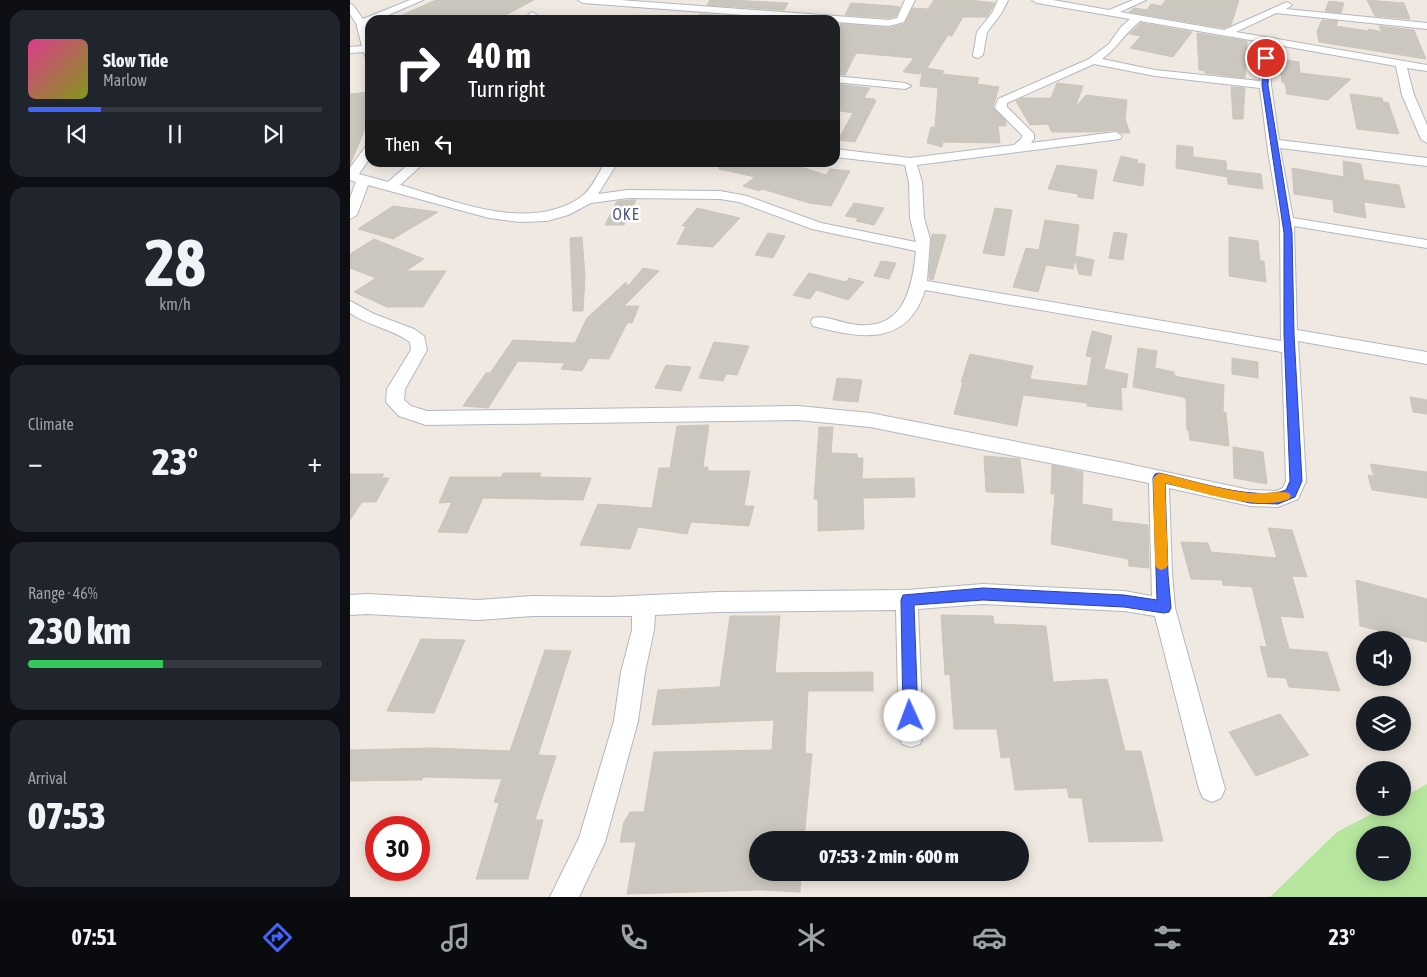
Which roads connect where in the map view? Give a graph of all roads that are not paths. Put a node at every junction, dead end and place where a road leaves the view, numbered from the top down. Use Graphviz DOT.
graph roads {
  1 [pos="418,0"];
  2 [pos="583,0"];
  3 [pos="740,0"];
  4 [pos="910,0"];
  5 [pos="1003,0"];
  6 [pos="1037,0"];
  7 [pos="1141,0"];
  8 [pos="1297,0"];
  9 [pos="350,7"];
  10 [pos="1278,10"];
  11 [pos="733,11"];
  12 [pos="1111,12"];
  13 [pos="381,15"];
  14 [pos="729,15"];
  15 [pos="776,15"];
  16 [pos="1139,17"];
  17 [pos="840,20"];
  18 [pos="365,21"];
  19 [pos="361,23"];
  20 [pos="1427,26"];
  21 [pos="1227,32"];
  22 [pos="365,38"];
  23 [pos="1267,40"];
  24 [pos="350,50"];
  25 [pos="365,52"];
  26 [pos="978,55"];
  27 [pos="1093,61"];
  28 [pos="1401,64"];
  29 [pos="1427,68"];
  30 [pos="840,80"];
  31 [pos="1265,85"];
  32 [pos="905,86"];
  33 [pos="1116,136"];
  34 [pos="1427,139"];
  35 [pos="1273,143"];
  36 [pos="1018,148"];
  37 [pos="840,153"];
  38 [pos="365,158"];
  39 [pos="910,162"];
  40 [pos="1427,162"];
  41 [pos="413,167"];
  42 [pos="609,167"];
  43 [pos="355,177"];
  44 [pos="391,186"];
  45 [pos="588,199"];
  46 [pos="350,215"];
  47 [pos="1287,221"];
  48 [pos="1427,244"];
  49 [pos="923,248"];
  50 [pos="920,284"];
  51 [pos="350,306"];
  52 [pos="819,322"];
  53 [pos="1289,341"];
  54 [pos="1427,358"];
  55 [pos="1159,478"];
  56 [pos="907,600"];
  57 [pos="644,605"];
  58 [pos="350,606"];
  59 [pos="1164,608"];
  60 [pos="911,735"];
  61 [pos="1212,789"];
  62 [pos="564,897"];
  1 -- 13 [label="street"];
  2 -- 11 [label="street"];
  3 -- 11 [label="street"];
  4 -- 17 [label="street"];
  5 -- 26 [label="street"];
  6 -- 12 [label="street"];
  7 -- 12 [label="street"];
  8 -- 10 [label="street"];
  9 -- 19 [label="street"];
  10 -- 20 [label="street"];
  10 -- 21 [label="street"];
  11 -- 14 [label="street"];
  11 -- 15 [label="street"];
  12 -- 16 [label="street"];
  16 -- 21 [label="street"];
  16 -- 27 [label="street"];
  18 -- 19 [label="street"];
  19 -- 22 [label="street"];
  21 -- 23 [label="street"];
  23 -- 28 [label="street"];
  23 -- 31 [label="street"];
  24 -- 25 [label="street"];
  27 -- 31 [label="street"];
  27 -- 36 [label="street"];
  28 -- 29 [label="street"];
  28 -- 34 [label="street"];
  30 -- 32 [label="street"];
  31 -- 35 [label="street"];
  33 -- 36 [label="street"];
  35 -- 40 [label="street"];
  35 -- 47 [label="street"];
  36 -- 39 [label="street"];
  37 -- 39 [label="street"];
  38 -- 43 [label="street"];
  39 -- 49 [label="street"];
  41 -- 44 [label="street"];
  42 -- 45 [label="street"];
  43 -- 44 [label="street"];
  43 -- 46 [label="street"];
  44 -- 45 [label="street"];
  45 -- 49 [label="street"];
  47 -- 48 [label="street"];
  47 -- 53 [label="street"];
  49 -- 50 [label="street"];
  50 -- 52 [label="street"];
  50 -- 53 [label="street"];
  51 -- 55 [label="street"];
  53 -- 54 [label="street"];
  53 -- 55 [label="street"];
  55 -- 59 [label="street"];
  56 -- 57 [label="street"];
  56 -- 59 [label="street"];
  56 -- 60 [label="street"];
  57 -- 58 [label="street"];
  57 -- 62 [label="street"];
  59 -- 61 [label="street"];
}
